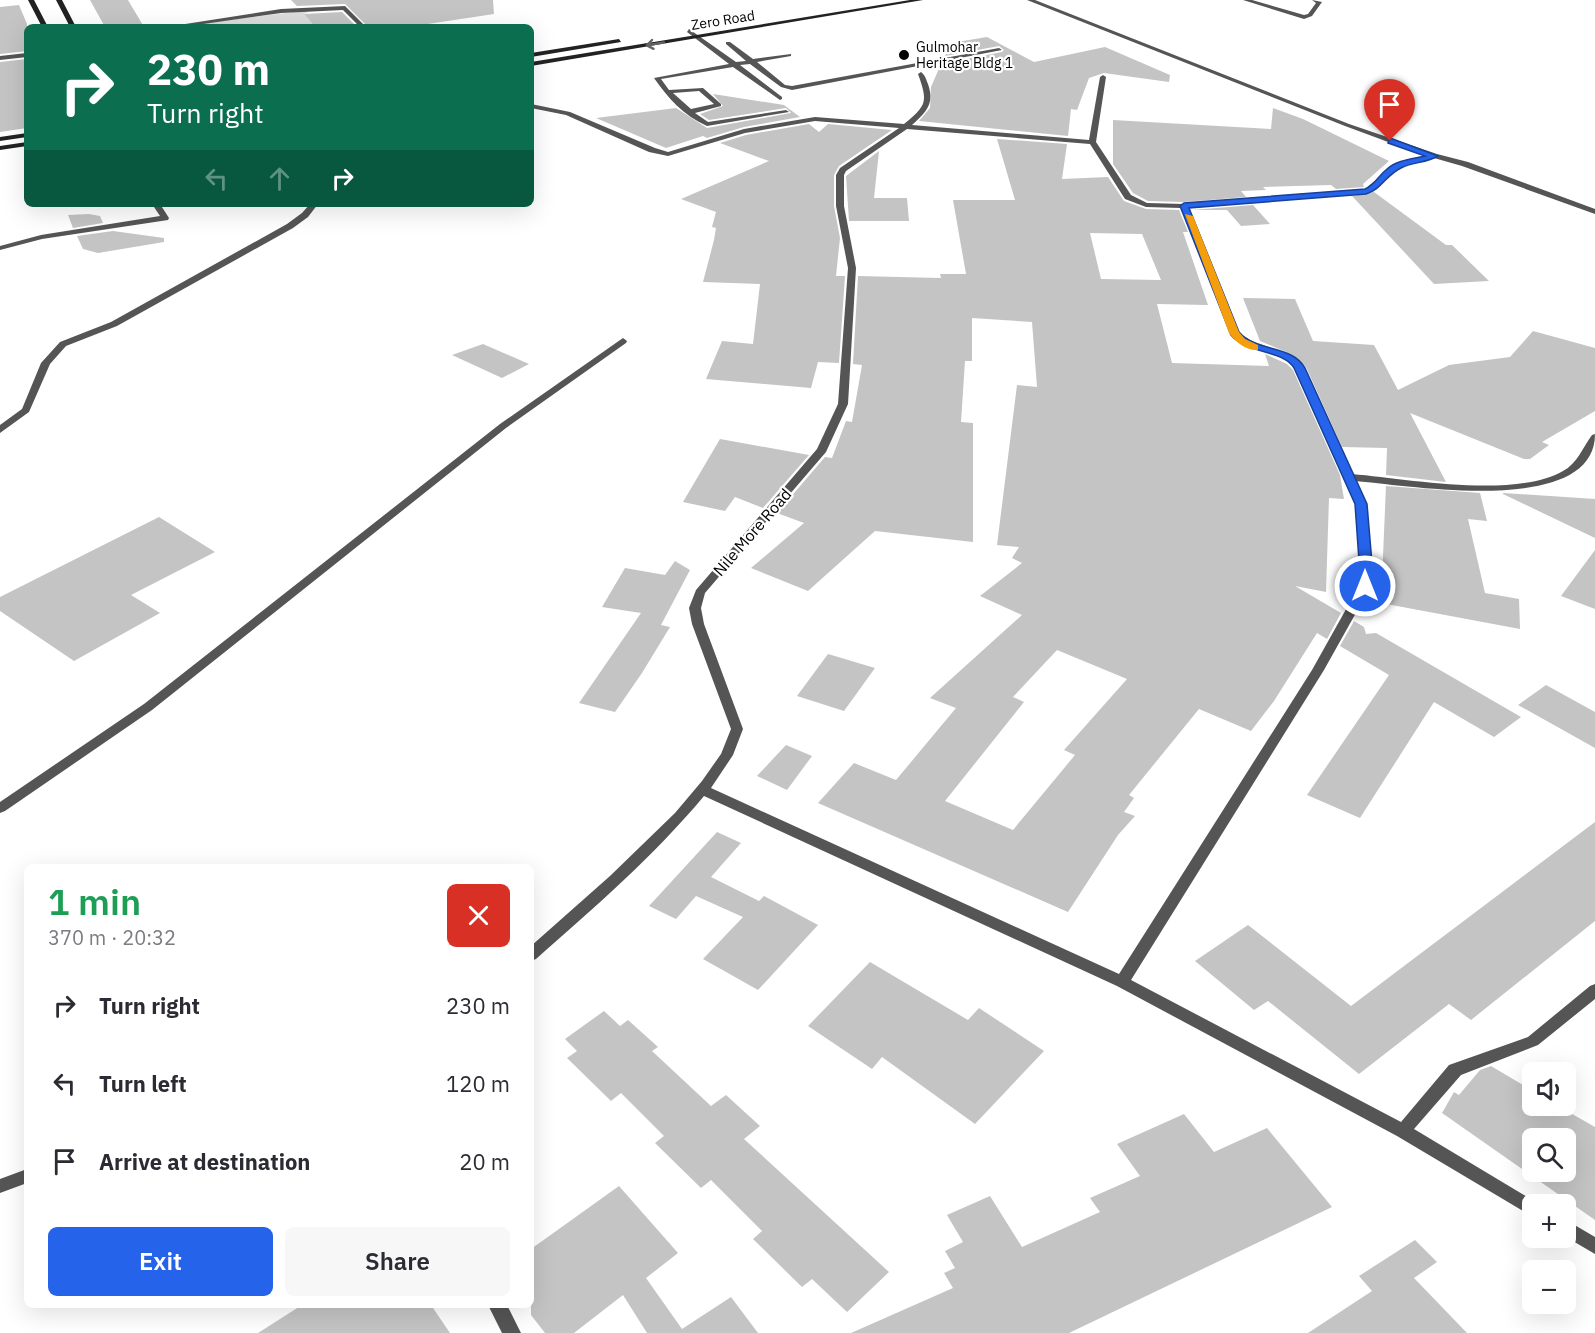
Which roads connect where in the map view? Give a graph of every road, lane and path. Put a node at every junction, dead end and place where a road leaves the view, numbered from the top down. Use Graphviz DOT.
graph roads {
  1 [pos="32,0"];
  2 [pos="59,0"];
  3 [pos="885,0"];
  4 [pos="920,0"];
  5 [pos="1030,0"];
  6 [pos="1246,0"];
  7 [pos="1315,0"];
  8 [pos="44,24"];
  9 [pos="71,24"];
  10 [pos="190,24"];
  11 [pos="360,24"];
  12 [pos="689,31"];
  13 [pos="698,36"];
  14 [pos="728,43"];
  15 [pos="999,50"];
  16 [pos="24,55"];
  17 [pos="534,55"];
  18 [pos="789,55"];
  19 [pos="0,58"];
  20 [pos="750,61"];
  21 [pos="534,63"];
  22 [pos="734,64"];
  23 [pos="921,74"];
  24 [pos="1103,77"];
  25 [pos="666,92"];
  26 [pos="780,98"];
  27 [pos="534,107"];
  28 [pos="688,112"];
  29 [pos="786,112"];
  30 [pos="905,127"];
  31 [pos="24,135"];
  32 [pos="0,139"];
  33 [pos="1092,142"];
  34 [pos="24,144"];
  35 [pos="0,148"];
  36 [pos="1434,156"];
  37 [pos="1184,206"];
  38 [pos="158,207"];
  39 [pos="312,207"];
  40 [pos="1595,212"];
  41 [pos="0,248"];
  42 [pos="623,341"];
  43 [pos="0,430"];
  44 [pos="1595,437"];
  45 [pos="1350,477"];
  46 [pos="704,790"];
  47 [pos="0,808"];
  48 [pos="534,952"];
  49 [pos="1122,982"];
  50 [pos="1595,990"];
  51 [pos="1403,1131"];
  52 [pos="24,1177"];
  53 [pos="0,1185"];
  54 [pos="1522,1202"];
  55 [pos="1576,1234"];
  56 [pos="1595,1246"];
  57 [pos="499,1308"];
  58 [pos="512,1333"];
  1 -- 8 [label="street"];
  2 -- 9 [label="street"];
  3 -- 12 [label="street, Zero Road"];
  4 -- 13 [label="street, Zero Road"];
  5 -- 36 [label="street"];
  6 -- 7 [label="street"];
  10 -- 11 [label="street"];
  12 -- 13 [label="street"];
  12 -- 17 [label="street, Zero Road"];
  13 -- 21 [label="street, Zero Road, one-way"];
  13 -- 22 [label="street"];
  14 -- 20 [label="street"];
  15 -- 20 [label="street"];
  16 -- 19 [label="street"];
  18 -- 20 [label="street"];
  20 -- 22 [label="street"];
  22 -- 25 [label="street"];
  22 -- 26 [label="street"];
  23 -- 30 [label="street, Nile More Road"];
  24 -- 33 [label="street"];
  25 -- 28 [label="street"];
  25 -- 28 [label="street"];
  27 -- 30 [label="street"];
  28 -- 29 [label="street"];
  30 -- 33 [label="street"];
  30 -- 46 [label="street, Nile More Road"];
  31 -- 32 [label="street"];
  33 -- 37 [label="street"];
  34 -- 35 [label="street"];
  36 -- 37 [label="street"];
  36 -- 40 [label="street"];
  37 -- 45 [label="street"];
  38 -- 41 [label="street"];
  39 -- 43 [label="street"];
  42 -- 47 [label="street"];
  44 -- 45 [label="street"];
  45 -- 49 [label="street"];
  46 -- 48 [label="street, Nile More Road"];
  46 -- 49 [label="street"];
  49 -- 51 [label="street"];
  50 -- 51 [label="street"];
  51 -- 54 [label="street"];
  52 -- 53 [label="street"];
  55 -- 56 [label="street"];
  57 -- 58 [label="street"];
}
